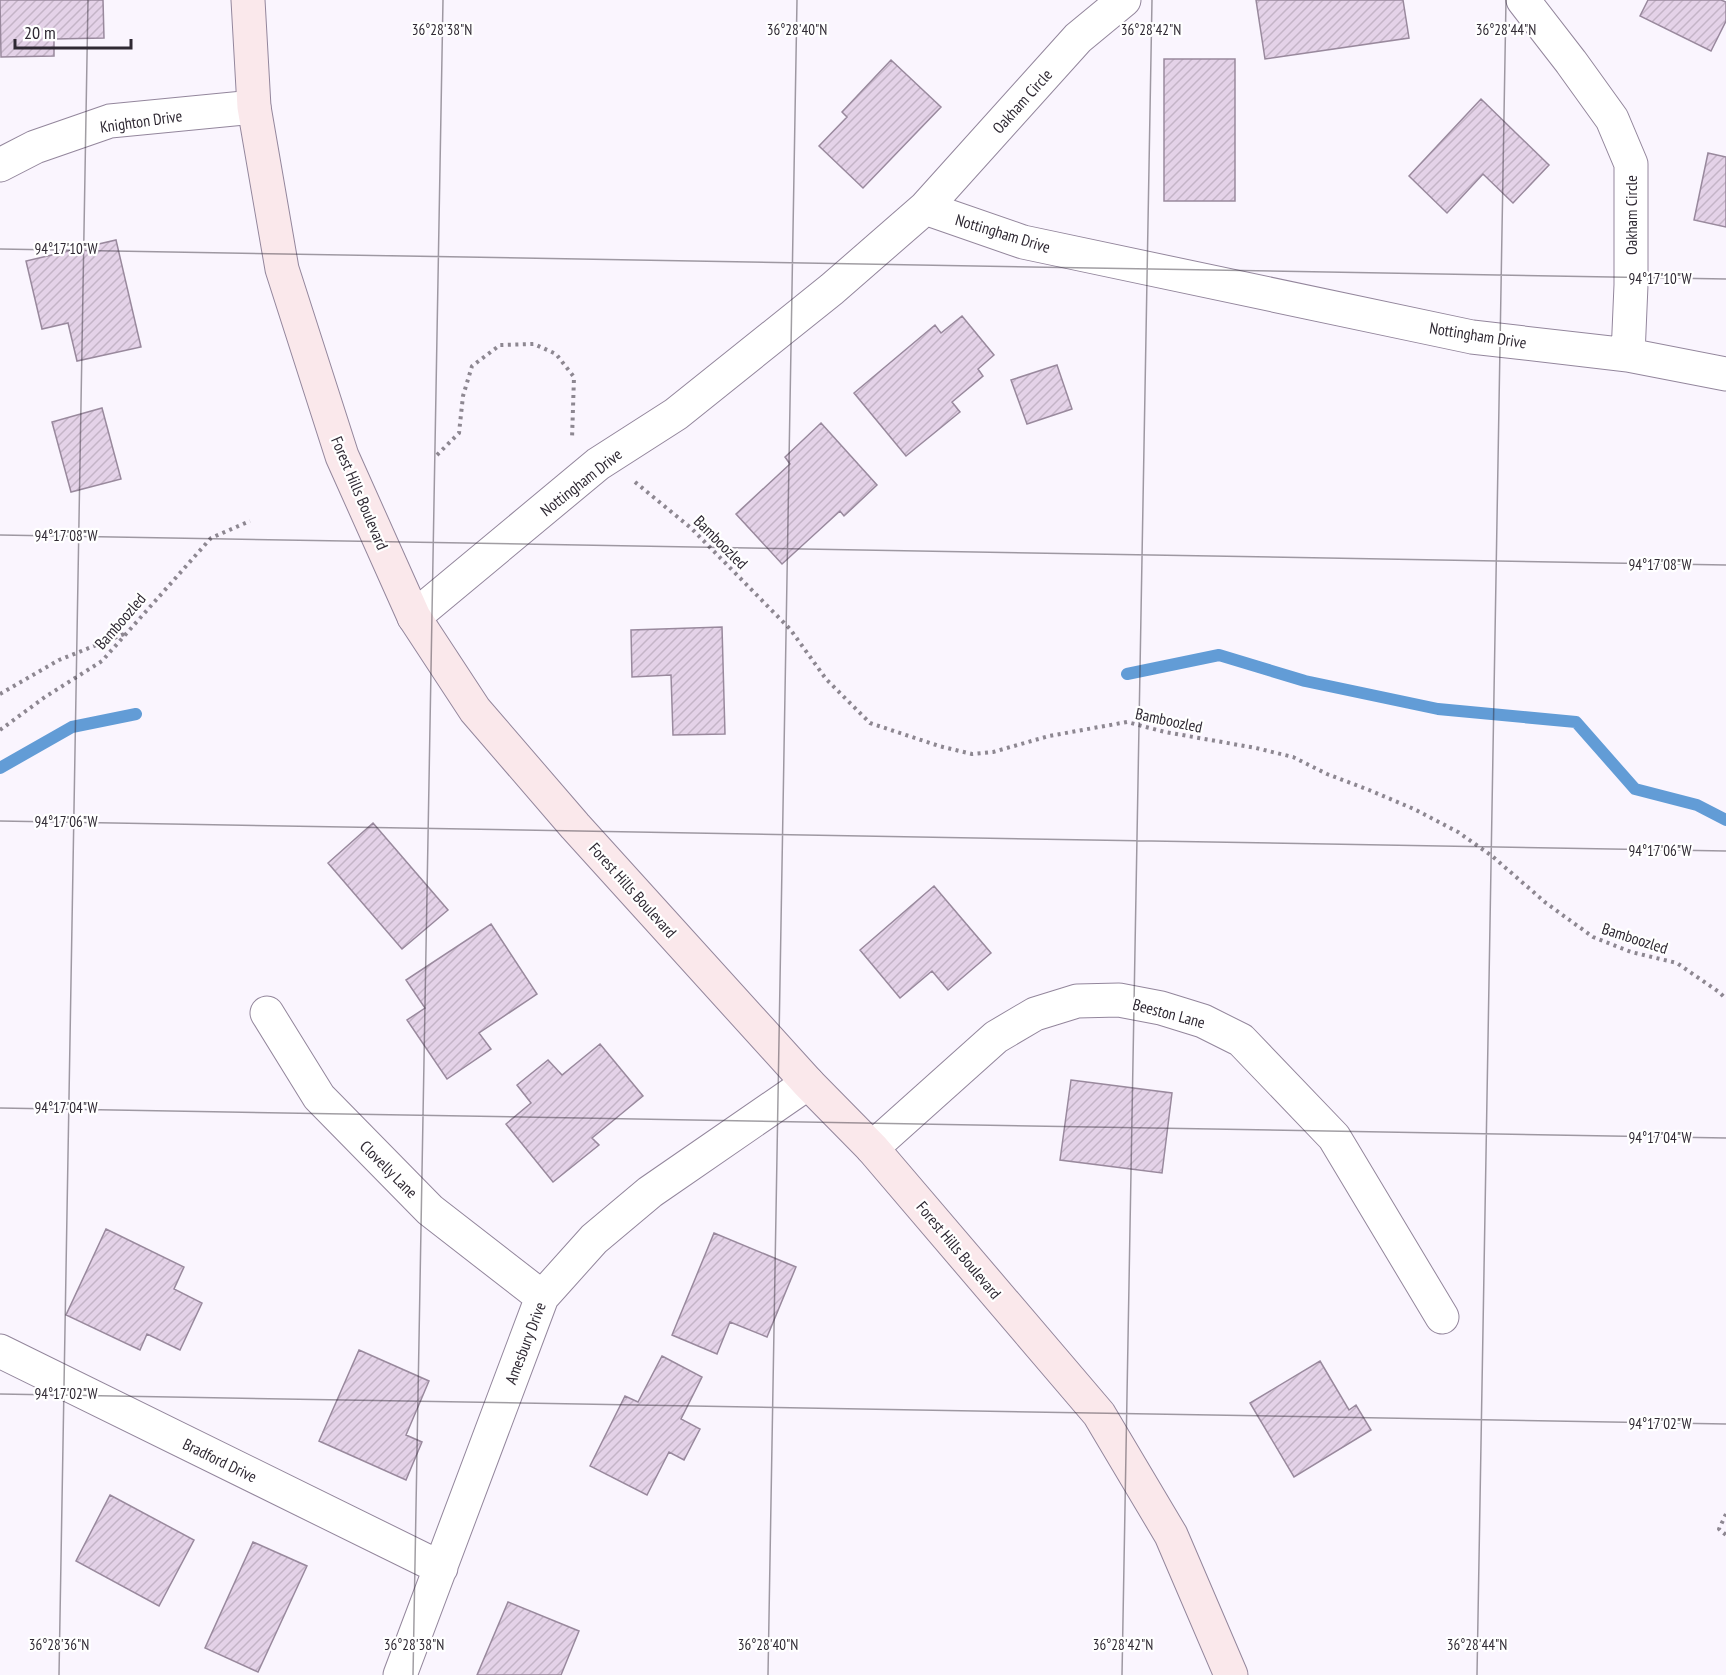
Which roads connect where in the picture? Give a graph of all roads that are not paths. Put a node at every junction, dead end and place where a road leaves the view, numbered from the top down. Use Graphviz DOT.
graph roads {
  1 [pos="248,0"];
  2 [pos="1124,0"];
  3 [pos="1523,0"];
  4 [pos="254,107"];
  5 [pos="0,165"];
  6 [pos="925,208"];
  7 [pos="1628,355"];
  8 [pos="1726,374"];
  9 [pos="414,617"];
  10 [pos="267,1012"];
  11 [pos="808,1083"];
  12 [pos="872,1148"];
  13 [pos="542,1297"];
  14 [pos="1442,1317"];
  15 [pos="0,1351"];
  16 [pos="441,1568"];
  17 [pos="400,1675"];
  18 [pos="1230,1675"];
  1 -- 4 [label="main road, Forest Hills Boulevard"];
  2 -- 6 [label="street, Oakham Circle"];
  3 -- 7 [label="street, Oakham Circle"];
  4 -- 5 [label="street, Knighton Drive"];
  4 -- 9 [label="main road, Forest Hills Boulevard"];
  6 -- 7 [label="street, Nottingham Drive"];
  6 -- 9 [label="street, Nottingham Drive"];
  7 -- 8 [label="street, Nottingham Drive"];
  9 -- 11 [label="main road, Forest Hills Boulevard"];
  10 -- 13 [label="street, Clovelly Lane"];
  11 -- 12 [label="main road, Forest Hills Boulevard"];
  11 -- 13 [label="street, Amesbury Drive"];
  12 -- 14 [label="street, Beeston Lane"];
  12 -- 18 [label="main road, Forest Hills Boulevard"];
  13 -- 16 [label="street, Amesbury Drive"];
  15 -- 16 [label="street, Bradford Drive"];
  16 -- 17 [label="street, Amesbury Drive"];
}
